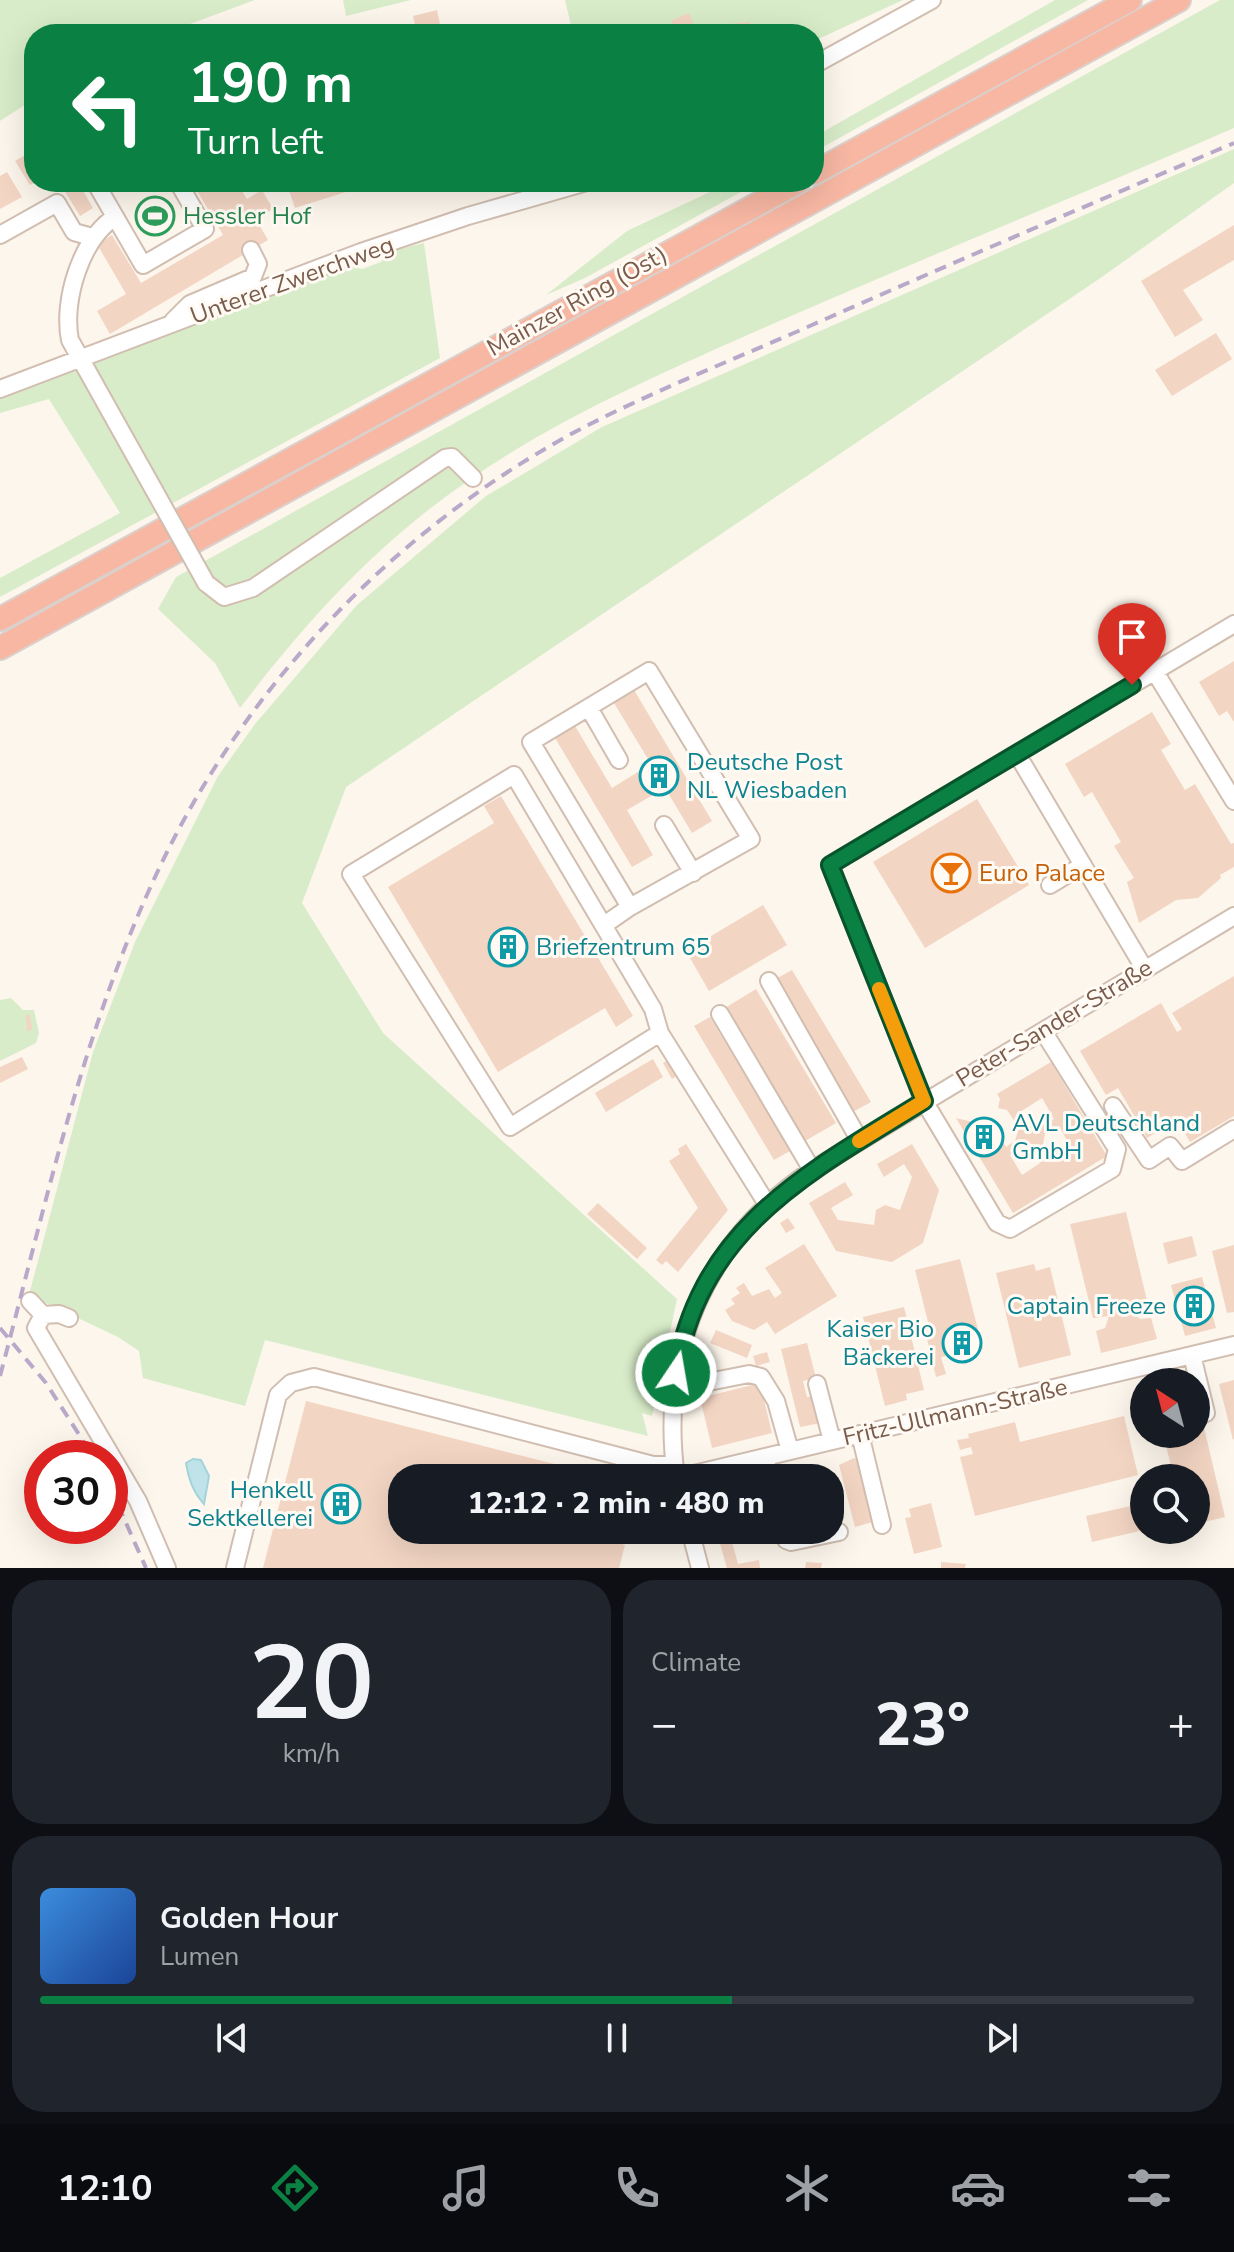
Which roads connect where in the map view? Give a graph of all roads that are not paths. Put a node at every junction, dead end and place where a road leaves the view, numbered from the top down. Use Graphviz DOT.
graph roads {
  1 [pos="932,0"];
  2 [pos="1130,0"];
  3 [pos="1179,0"];
  4 [pos="824,59"];
  5 [pos="824,168"];
  6 [pos="101,192"];
  7 [pos="184,192"];
  8 [pos="555,192"];
  9 [pos="780,192"];
  10 [pos="115,217"];
  11 [pos="0,235"];
  12 [pos="92,237"];
  13 [pos="251,250"];
  14 [pos="169,326"];
  15 [pos="81,360"];
  16 [pos="0,389"];
  17 [pos="473,478"];
  18 [pos="0,619"];
  19 [pos="1234,624"];
  20 [pos="0,648"];
  21 [pos="1155,672"];
  22 [pos="589,708"];
  23 [pos="1017,754"];
  24 [pos="619,760"];
  25 [pos="1234,801"];
  26 [pos="664,825"];
  27 [pos="1083,865"];
  28 [pos="693,873"];
  29 [pos="1050,885"];
  30 [pos="630,907"];
  31 [pos="1234,916"];
  32 [pos="604,925"];
  33 [pos="1144,968"];
  34 [pos="769,981"];
  35 [pos="720,1014"];
  36 [pos="1043,1031"];
  37 [pos="660,1033"];
  38 [pos="924,1101"];
  39 [pos="1113,1106"];
  40 [pos="1234,1129"];
  41 [pos="860,1141"];
  42 [pos="812,1170"];
  43 [pos="767,1204"];
  44 [pos="30,1301"];
  45 [pos="43,1315"];
  46 [pos="69,1318"];
  47 [pos="1234,1345"];
  48 [pos="1192,1355"];
  49 [pos="1195,1368"];
  50 [pos="817,1384"];
  51 [pos="673,1389"];
  52 [pos="860,1434"];
  53 [pos="832,1441"];
  54 [pos="790,1451"];
  55 [pos="765,1457"];
  56 [pos="649,1464"];
  57 [pos="675,1464"];
  58 [pos="728,1464"];
  59 [pos="767,1464"];
  60 [pos="882,1525"];
  61 [pos="694,1544"];
  62 [pos="167,1568"];
  63 [pos="235,1568"];
  64 [pos="700,1568"];
  1 -- 4 [label="street"];
  2 -- 5 [label="highway"];
  3 -- 20 [label="highway, Mainzer Ring (Ost)"];
  6 -- 10 [label="street"];
  7 -- 10 [label="street"];
  8 -- 14 [label="street, Unterer Zwerchweg"];
  9 -- 18 [label="highway, Mainzer Ring (Ost)"];
  10 -- 12 [label="street"];
  11 -- 12 [label="street"];
  12 -- 15 [label="street"];
  13 -- 14 [label="street"];
  14 -- 15 [label="street, Unterer Zwerchweg"];
  15 -- 16 [label="street, Unterer Zwerchweg"];
  15 -- 17 [label="street, bridge"];
  19 -- 21 [label="street"];
  21 -- 23 [label="street"];
  21 -- 25 [label="street"];
  22 -- 24 [label="street"];
  22 -- 28 [label="street"];
  22 -- 30 [label="street"];
  23 -- 27 [label="street"];
  23 -- 38 [label="street"];
  26 -- 28 [label="street"];
  27 -- 29 [label="street"];
  27 -- 33 [label="street"];
  28 -- 30 [label="street"];
  30 -- 32 [label="street"];
  31 -- 33 [label="street, Peter-Sander-Straße"];
  32 -- 37 [label="street"];
  32 -- 37 [label="street"];
  33 -- 36 [label="street, Peter-Sander-Straße"];
  34 -- 41 [label="street"];
  35 -- 42 [label="street"];
  36 -- 38 [label="street, Peter-Sander-Straße"];
  36 -- 38 [label="street"];
  37 -- 43 [label="street"];
  38 -- 41 [label="street, Peter-Sander-Straße"];
  39 -- 40 [label="street"];
  41 -- 42 [label="street, Peter-Sander-Straße"];
  42 -- 43 [label="street, Peter-Sander-Straße"];
  43 -- 51 [label="street, Peter-Sander-Straße"];
  44 -- 45 [label="street"];
  45 -- 46 [label="street"];
  45 -- 62 [label="street"];
  47 -- 48 [label="street, Fritz-Ullmann-Straße"];
  48 -- 49 [label="street"];
  48 -- 52 [label="street, Fritz-Ullmann-Straße"];
  50 -- 53 [label="street"];
  51 -- 54 [label="street"];
  51 -- 57 [label="street, Peter-Sander-Straße"];
  52 -- 53 [label="street, Fritz-Ullmann-Straße"];
  52 -- 60 [label="street"];
  53 -- 54 [label="street, Fritz-Ullmann-Straße"];
  54 -- 55 [label="street, Fritz-Ullmann-Straße"];
  55 -- 58 [label="street, Fritz-Ullmann-Straße"];
  55 -- 59 [label="street"];
  56 -- 63 [label="street"];
  61 -- 64 [label="street"];
}
